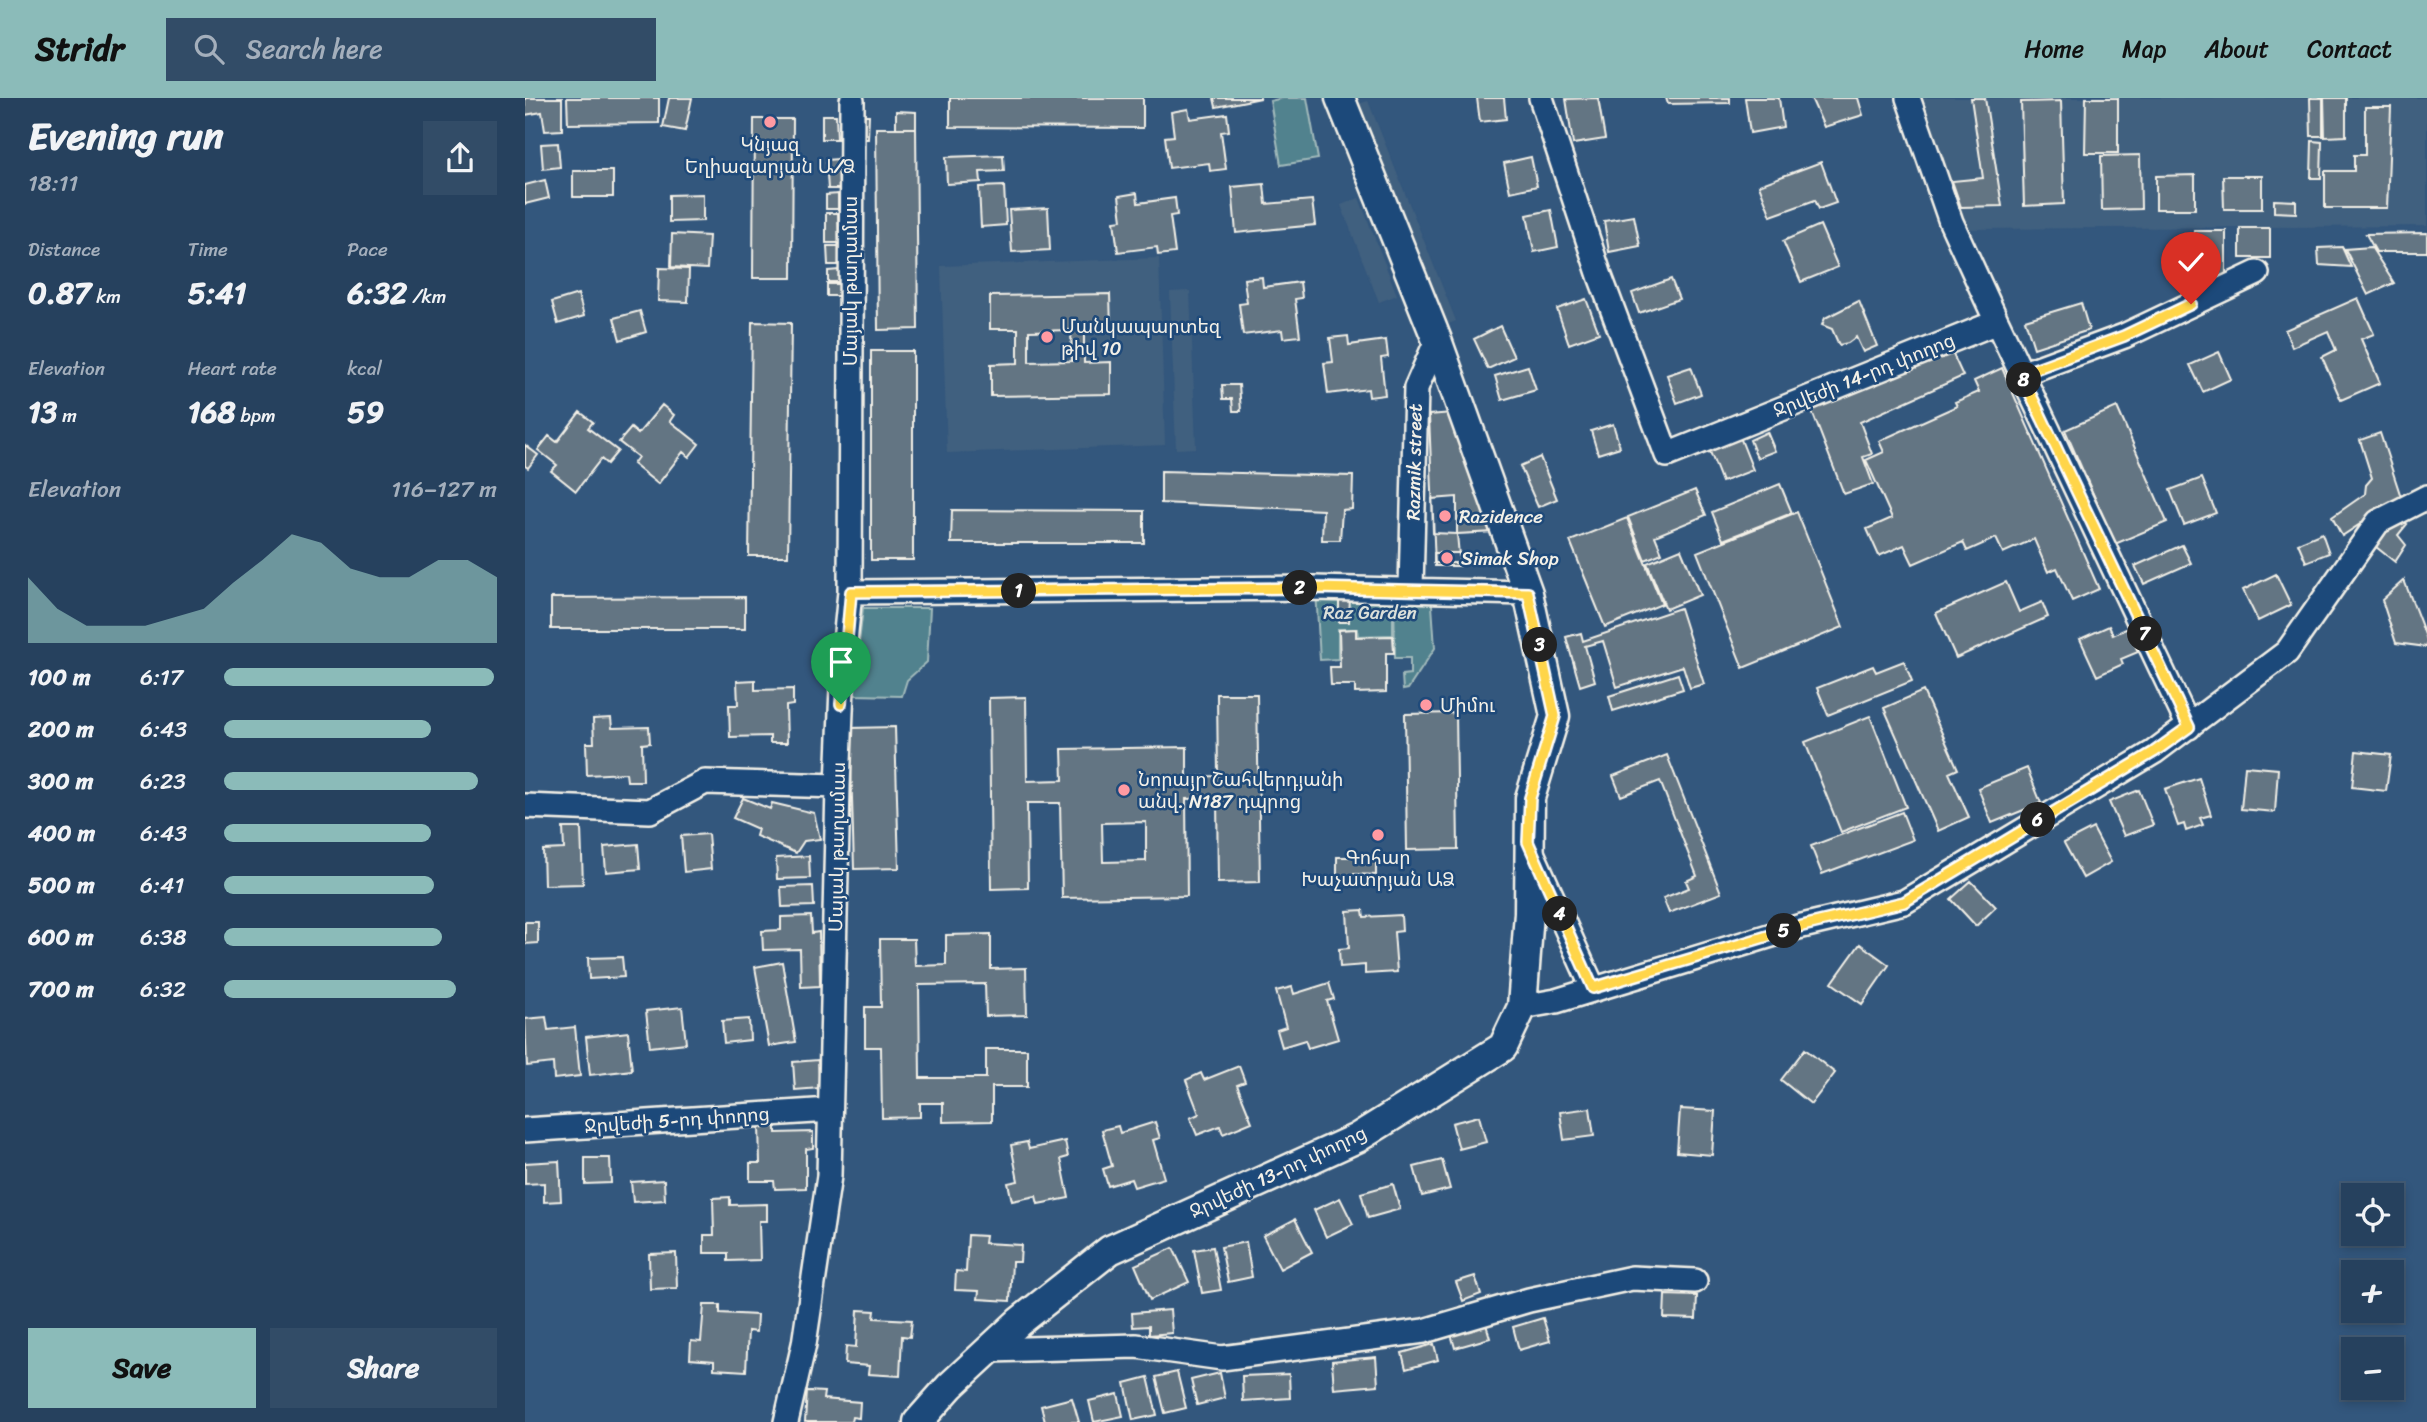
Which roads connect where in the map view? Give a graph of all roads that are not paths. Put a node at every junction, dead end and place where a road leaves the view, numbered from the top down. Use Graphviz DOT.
graph roads {
  1 [pos="1340,98"];
  2 [pos="1541,98"];
  3 [pos="1908,98"];
  4 [pos="852,101"];
  5 [pos="2257,273"];
  6 [pos="1997,322"];
  7 [pos="1437,340"];
  8 [pos="2021,374"];
  9 [pos="2427,497"];
  10 [pos="1411,588"];
  11 [pos="851,592"];
  12 [pos="1528,593"];
  13 [pos="2189,727"];
  14 [pos="838,786"];
  15 [pos="525,806"];
  16 [pos="1528,842"];
  17 [pos="1593,988"];
  18 [pos="1522,1007"];
  19 [pos="830,1110"];
  20 [pos="525,1130"];
  21 [pos="1695,1281"];
  22 [pos="991,1350"];
  23 [pos="786,1422"];
  24 [pos="918,1422"];
  1 -- 7 [label="street"];
  2 -- 6 [label="street, Ջրվեժի 14-րդ փողոց"];
  3 -- 6 [label="street"];
  4 -- 11 [label="street, Մայակ թաղամաս"];
  5 -- 8 [label="street"];
  6 -- 8 [label="street"];
  7 -- 10 [label="street, Razmik street"];
  7 -- 12 [label="street"];
  8 -- 13 [label="street"];
  9 -- 13 [label="street"];
  10 -- 11 [label="street"];
  10 -- 12 [label="street"];
  11 -- 14 [label="street, Մայակ թաղամաս"];
  12 -- 16 [label="street"];
  13 -- 17 [label="street"];
  14 -- 15 [label="street"];
  14 -- 19 [label="street, Մայակ թաղամաս"];
  16 -- 17 [label="street"];
  16 -- 18 [label="street"];
  17 -- 18 [label="street"];
  18 -- 22 [label="street, Ջրվեժի 13-րդ փողոց"];
  19 -- 20 [label="street, Ջրվեժի 5-րդ փողոց"];
  19 -- 23 [label="street, Մայակ թաղամաս"];
  21 -- 22 [label="street"];
  22 -- 24 [label="street, Ջրվեժի 13-րդ փողոց"];
}
